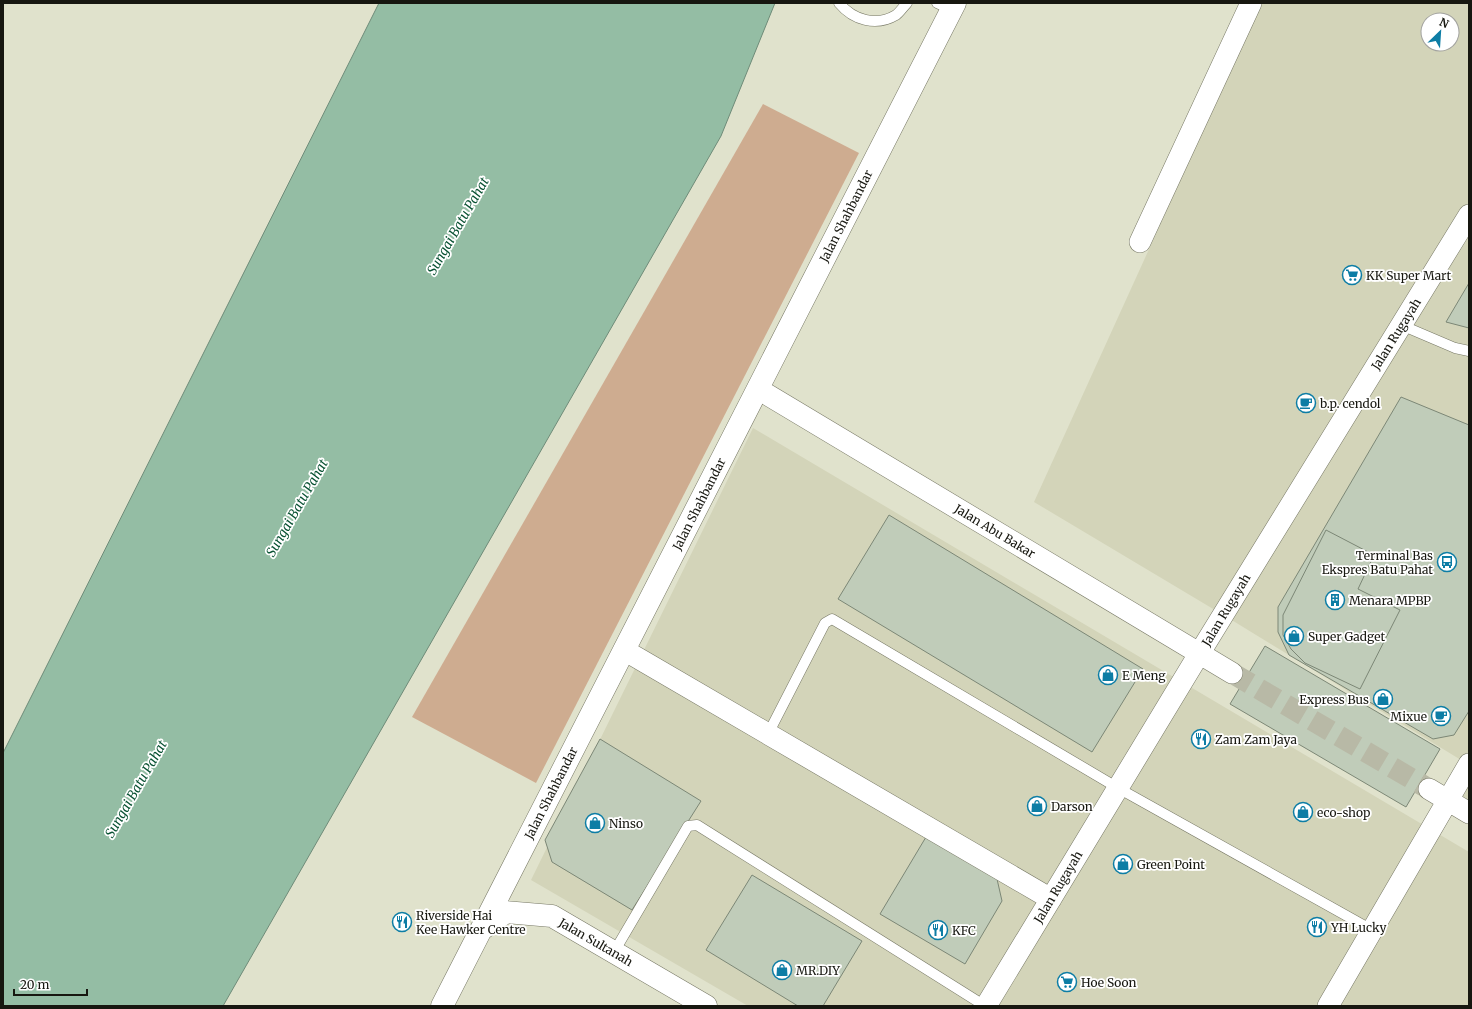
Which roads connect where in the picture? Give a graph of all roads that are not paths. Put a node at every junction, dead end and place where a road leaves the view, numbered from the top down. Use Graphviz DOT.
graph roads {
  1 [pos="839,3"];
  2 [pos="907,3"];
  3 [pos="1251,3"];
  4 [pos="948,5"];
  5 [pos="1469,215"];
  6 [pos="1140,242"];
  7 [pos="1401,324"];
  8 [pos="1469,351"];
  9 [pos="758,389"];
  10 [pos="624,650"];
  11 [pos="1199,654"];
  12 [pos="1232,673"];
  13 [pos="768,734"];
  14 [pos="1469,764"];
  15 [pos="1118,788"];
  16 [pos="1429,789"];
  17 [pos="1448,800"];
  18 [pos="1469,813"];
  19 [pos="1051,899"];
  20 [pos="481,930"];
  21 [pos="1372,930"];
  22 [pos="614,952"];
  23 [pos="442,1006"];
  24 [pos="706,1006"];
  25 [pos="985,1006"];
  26 [pos="1328,1006"];
  1 -- 2 [label="lane"];
  3 -- 6 [label="street"];
  4 -- 9 [label="street, Jalan Shahbandar"];
  5 -- 7 [label="street, Jalan Rugayah"];
  7 -- 8 [label="lane"];
  7 -- 11 [label="street, Jalan Rugayah"];
  9 -- 10 [label="street, Jalan Shahbandar"];
  9 -- 11 [label="street, Jalan Abu Bakar"];
  10 -- 13 [label="street"];
  10 -- 20 [label="street, Jalan Shahbandar"];
  11 -- 12 [label="street, Jalan Abu Bakar"];
  11 -- 15 [label="street, Jalan Rugayah"];
  13 -- 15 [label="lane"];
  13 -- 19 [label="street"];
  14 -- 17 [label="street"];
  15 -- 19 [label="street, Jalan Rugayah"];
  15 -- 21 [label="lane"];
  16 -- 17 [label="street"];
  17 -- 18 [label="street"];
  17 -- 21 [label="street"];
  19 -- 25 [label="street, Jalan Rugayah"];
  20 -- 22 [label="street, Jalan Sultanah"];
  20 -- 23 [label="street, Jalan Shahbandar"];
  21 -- 26 [label="street"];
  22 -- 24 [label="street, Jalan Sultanah"];
  22 -- 25 [label="lane"];
}
